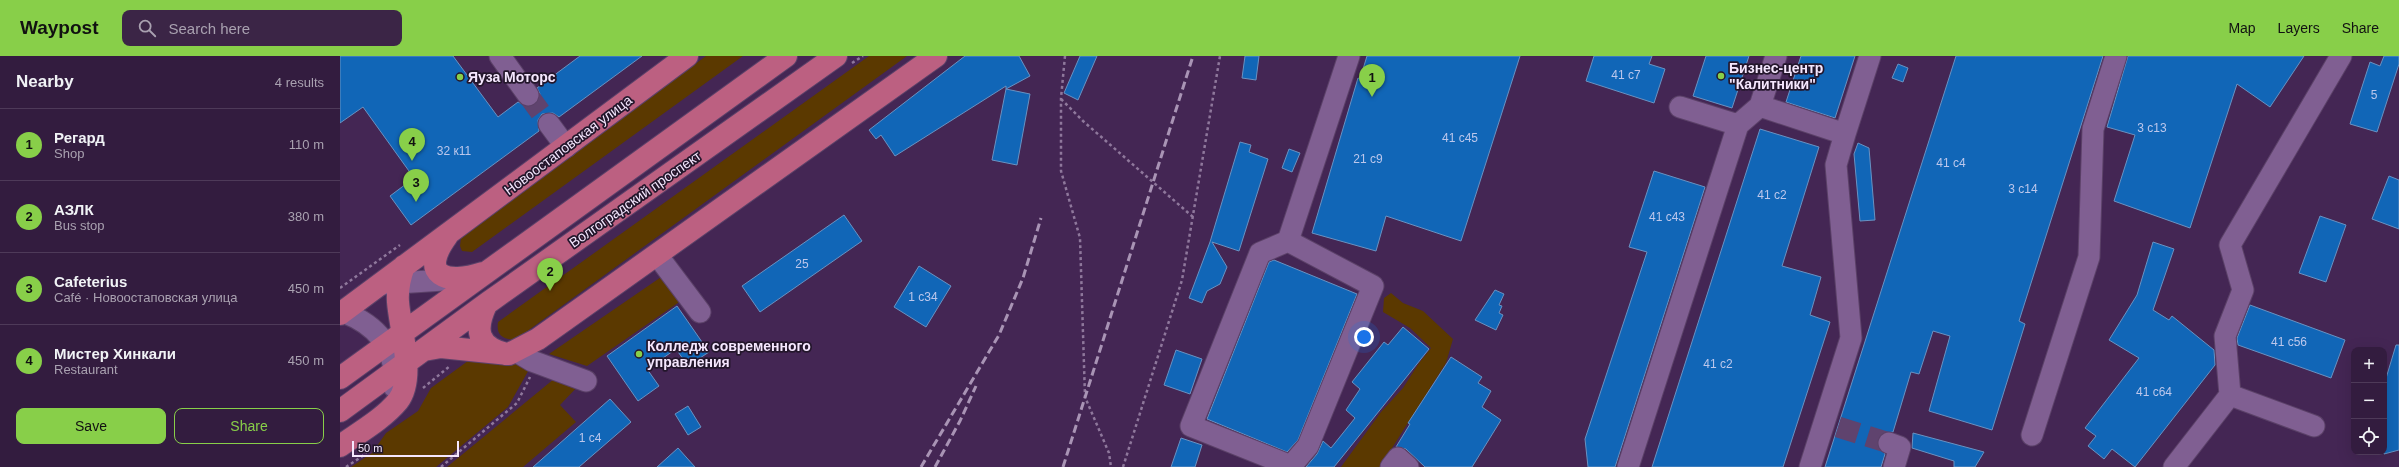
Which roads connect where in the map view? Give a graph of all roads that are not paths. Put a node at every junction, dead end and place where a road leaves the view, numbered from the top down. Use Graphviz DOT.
graph roads {
  1 [pos="687,56"];
  2 [pos="786,56"];
  3 [pos="836,56"];
  4 [pos="936,56"];
  5 [pos="1349,56"];
  6 [pos="1776,56"];
  7 [pos="1870,56"];
  8 [pos="2116,56"];
  9 [pos="2341,56"];
  10 [pos="505,58"];
  11 [pos="528,95"];
  12 [pos="1760,106"];
  13 [pos="1680,107"];
  14 [pos="549,124"];
  15 [pos="1738,125"];
  16 [pos="1845,134"];
  17 [pos="566,147"];
  18 [pos="450,233"];
  19 [pos="1288,241"];
  20 [pos="657,254"];
  21 [pos="488,272"];
  22 [pos="394,277"];
  23 [pos="459,279"];
  24 [pos="486,304"];
  25 [pos="700,312"];
  26 [pos="341,313"];
  27 [pos="394,340"];
  28 [pos="424,350"];
  29 [pos="519,356"];
  30 [pos="401,368"];
  31 [pos="340,378"];
  32 [pos="586,381"];
  33 [pos="2230,395"];
  34 [pos="340,411"];
  35 [pos="2314,426"];
  36 [pos="2032,435"];
  37 [pos="1889,443"];
  38 [pos="340,446"];
  39 [pos="1290,466"];
  40 [pos="1391,467"];
  41 [pos="1408,467"];
  42 [pos="1628,467"];
  43 [pos="1810,467"];
  44 [pos="1894,467"];
  45 [pos="2174,467"];
  1 -- 17 [label="main road, Новоостаповская улица"];
  2 -- 21 [label="main road, Волгоградский проспект"];
  3 -- 24 [label="main road, Волгоградский проспект"];
  4 -- 20 [label="main road"];
  5 -- 19 [label="street"];
  6 -- 12 [label="street"];
  7 -- 16 [label="street"];
  8 -- 36 [label="street"];
  9 -- 33 [label="street"];
  10 -- 11 [label="street"];
  12 -- 15 [label="street"];
  12 -- 16 [label="street"];
  13 -- 15 [label="street"];
  14 -- 17 [label="street"];
  15 -- 42 [label="street"];
  16 -- 43 [label="street"];
  17 -- 18 [label="main road, Новоостаповская улица"];
  18 -- 22 [label="main road, Новоостаповская улица"];
  18 -- 23 [label="main road"];
  19 -- 39 [label="street"];
  19 -- 39 [label="street"];
  20 -- 25 [label="street"];
  20 -- 29 [label="main road"];
  21 -- 23 [label="main road"];
  21 -- 27 [label="main road, Волгоградский проспект"];
  22 -- 23 [label="street"];
  22 -- 26 [label="main road, Новоостаповская улица"];
  22 -- 27 [label="main road"];
  24 -- 28 [label="main road, Волгоградский проспект"];
  24 -- 29 [label="main road"];
  26 -- 27 [label="street"];
  27 -- 30 [label="main road"];
  27 -- 31 [label="main road, Волгоградский проспект"];
  28 -- 29 [label="main road"];
  28 -- 30 [label="main road, Волгоградский проспект"];
  29 -- 32 [label="street"];
  30 -- 34 [label="main road, Волгоградский проспект"];
  30 -- 38 [label="main road"];
  33 -- 35 [label="street"];
  33 -- 45 [label="street"];
  37 -- 44 [label="street"];
  40 -- 41 [label="street"];
}
